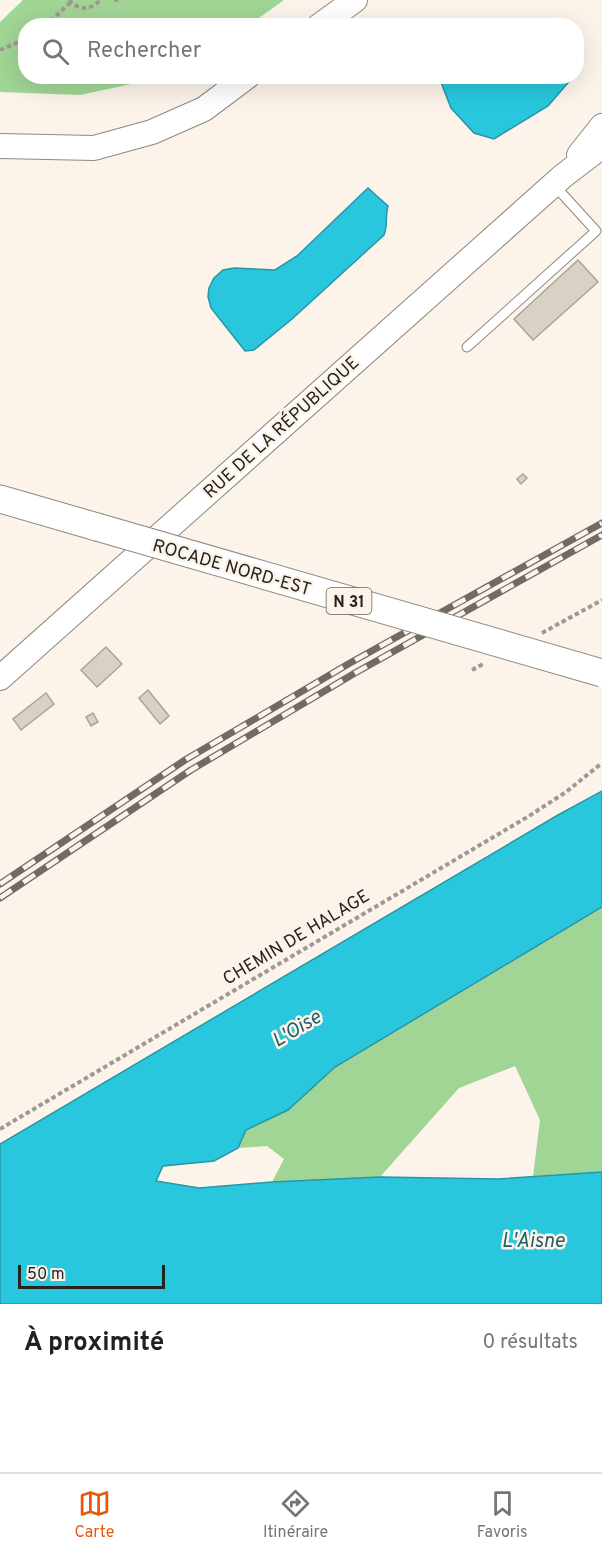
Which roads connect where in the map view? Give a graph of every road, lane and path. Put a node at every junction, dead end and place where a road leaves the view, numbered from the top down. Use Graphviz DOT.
graph roads {
  1 [pos="100,0"];
  2 [pos="114,0"];
  3 [pos="121,0"];
  4 [pos="355,0"];
  5 [pos="70,1"];
  6 [pos="53,18"];
  7 [pos="330,18"];
  8 [pos="18,42"];
  9 [pos="0,50"];
  10 [pos="237,84"];
  11 [pos="602,126"];
  12 [pos="0,146"];
  13 [pos="602,147"];
  14 [pos="558,180"];
  15 [pos="467,347"];
  16 [pos="0,500"];
  17 [pos="602,673"];
  18 [pos="0,678"];
  19 [pos="602,763"];
  20 [pos="0,1129"];
  1 -- 5 [label="path"];
  2 -- 3 [label="path"];
  4 -- 7 [label="main road"];
  5 -- 6 [label="path"];
  8 -- 9 [label="path"];
  10 -- 12 [label="main road"];
  11 -- 14 [label="main road, RUE DE LA RÉPUBLIQUE"];
  13 -- 14 [label="main road, RUE DE LA RÉPUBLIQUE"];
  14 -- 15 [label="lane"];
  14 -- 18 [label="main road, RUE DE LA RÉPUBLIQUE"];
  16 -- 17 [label="main road, ROCADE NORD-EST / N 31, bridge"];
  19 -- 20 [label="path, CHEMIN DE HALAGE"];
}
